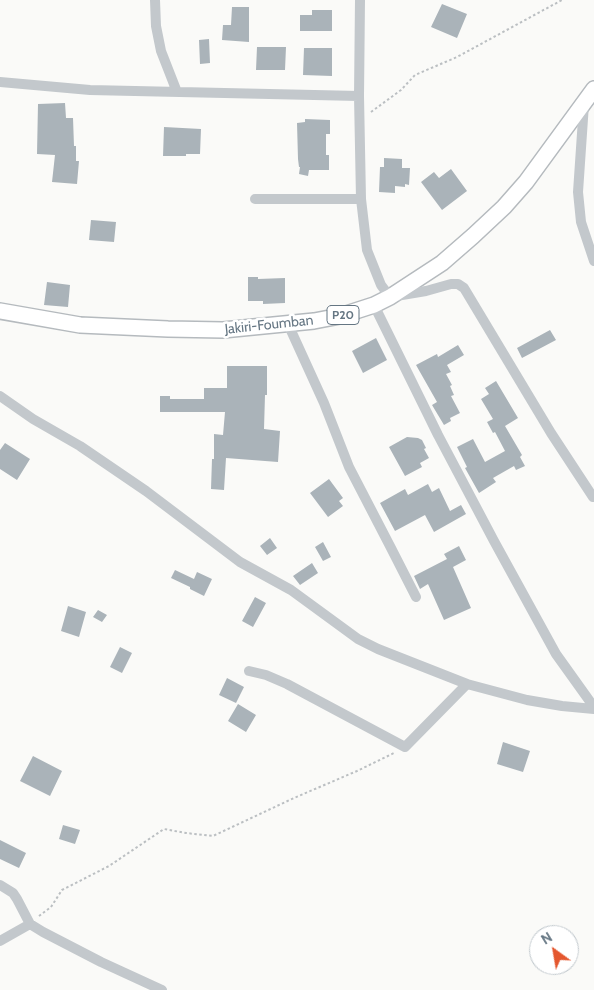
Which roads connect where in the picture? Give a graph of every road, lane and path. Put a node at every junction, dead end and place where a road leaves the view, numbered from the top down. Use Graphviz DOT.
graph roads {
  1 [pos="155,0"];
  2 [pos="360,0"];
  3 [pos="562,0"];
  4 [pos="0,82"];
  5 [pos="177,92"];
  6 [pos="589,95"];
  7 [pos="359,96"];
  8 [pos="360,120"];
  9 [pos="255,199"];
  10 [pos="361,199"];
  11 [pos="594,261"];
  12 [pos="390,297"];
  13 [pos="374,305"];
  14 [pos="0,311"];
  15 [pos="288,324"];
  16 [pos="0,396"];
  17 [pos="593,497"];
  18 [pos="416,597"];
  19 [pos="249,671"];
  20 [pos="468,684"];
  21 [pos="594,708"];
  22 [pos="405,747"];
  23 [pos="0,885"];
  24 [pos="30,924"];
  25 [pos="0,941"];
  26 [pos="162,990"];
  1 -- 5 [label="street"];
  2 -- 7 [label="street"];
  3 -- 8 [label="path"];
  4 -- 5 [label="street"];
  5 -- 7 [label="street"];
  6 -- 11 [label="street"];
  6 -- 12 [label="main road, Jakiri-Foumban / P20"];
  7 -- 8 [label="street"];
  8 -- 10 [label="street"];
  9 -- 10 [label="street"];
  10 -- 12 [label="street"];
  12 -- 13 [label="main road, Jakiri-Foumban / P20"];
  12 -- 17 [label="street"];
  13 -- 15 [label="main road, Jakiri-Foumban / P20"];
  13 -- 21 [label="street"];
  14 -- 15 [label="main road, Jakiri-Foumban / P20"];
  15 -- 18 [label="street"];
  16 -- 20 [label="street"];
  19 -- 22 [label="street"];
  20 -- 21 [label="street"];
  20 -- 22 [label="street"];
  22 -- 24 [label="path"];
  23 -- 24 [label="street"];
  24 -- 25 [label="street"];
  24 -- 26 [label="street"];
}
